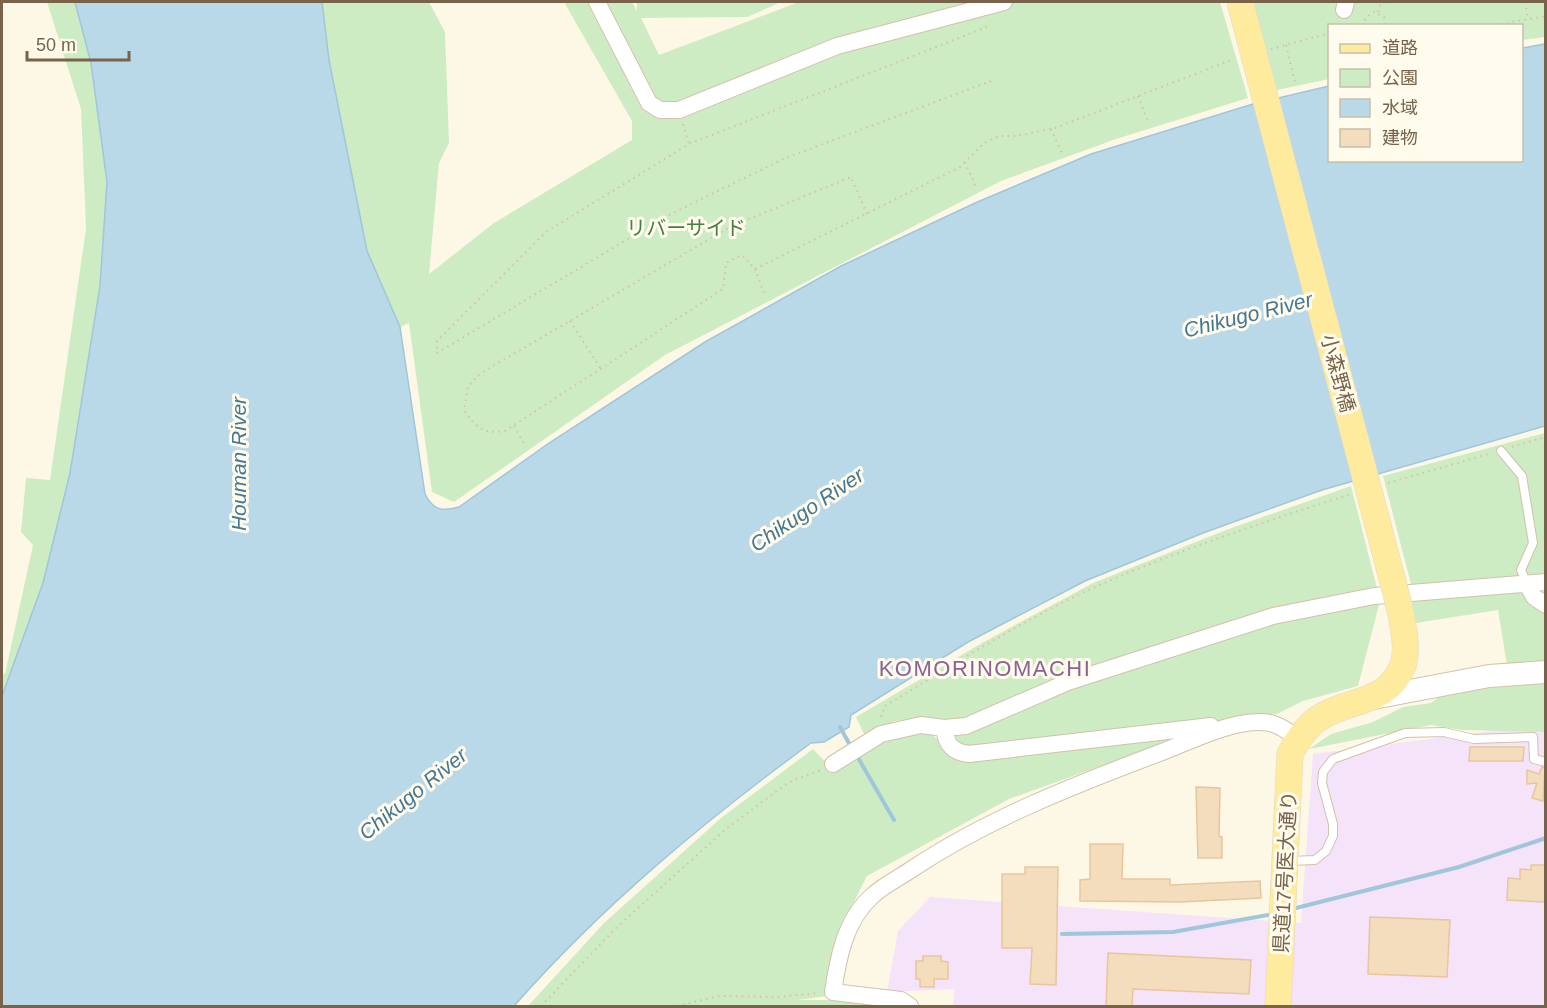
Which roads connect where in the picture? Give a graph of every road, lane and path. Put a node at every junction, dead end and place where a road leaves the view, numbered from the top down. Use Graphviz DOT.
graph roads {
  1 [pos="597,2"];
  2 [pos="1004,2"];
  3 [pos="1240,2"];
  4 [pos="1390,2"];
  5 [pos="1525,2"];
  6 [pos="1378,12"];
  7 [pos="1545,16"];
  8 [pos="1528,19"];
  9 [pos="1364,24"];
  10 [pos="1385,24"];
  11 [pos="1500,24"];
  12 [pos="987,27"];
  13 [pos="1328,33"];
  14 [pos="1286,45"];
  15 [pos="1265,51"];
  16 [pos="1243,56"];
  17 [pos="991,81"];
  18 [pos="1295,83"];
  19 [pos="1138,96"];
  20 [pos="679,110"];
  21 [pos="1149,124"];
  22 [pos="1051,129"];
  23 [pos="689,144"];
  24 [pos="1062,153"];
  25 [pos="965,162"];
  26 [pos="976,187"];
  27 [pos="867,214"];
  28 [pos="755,269"];
  29 [pos="765,296"];
  30 [pos="570,321"];
  31 [pos="601,369"];
  32 [pos="514,426"];
  33 [pos="1545,437"];
  34 [pos="526,447"];
  35 [pos="1501,451"];
  36 [pos="1378,486"];
  37 [pos="1356,492"];
  38 [pos="1545,582"];
  39 [pos="1527,584"];
  40 [pos="1545,605"];
  41 [pos="1545,672"];
  42 [pos="1382,691"];
  43 [pos="1237,726"];
  44 [pos="944,728"];
  45 [pos="881,734"];
  46 [pos="1298,738"];
  47 [pos="1545,762"];
  48 [pos="834,764"];
  49 [pos="1285,861"];
  50 [pos="833,992"];
  51 [pos="541,1006"];
  52 [pos="677,1006"];
  53 [pos="910,1006"];
  54 [pos="1278,1006"];
  1 -- 20 [label="street"];
  2 -- 20 [label="street"];
  3 -- 42 [label="main road, 小森野橋, bridge"];
  4 -- 6 [label="path"];
  5 -- 8 [label="path"];
  6 -- 9 [label="path"];
  6 -- 10 [label="path"];
  7 -- 8 [label="path"];
  8 -- 11 [label="path"];
  12 -- 23 [label="path"];
  13 -- 14 [label="path"];
  14 -- 15 [label="path"];
  14 -- 18 [label="path"];
  16 -- 19 [label="path"];
  17 -- 23 [label="path"];
  19 -- 21 [label="path"];
  19 -- 22 [label="path"];
  20 -- 23 [label="path"];
  22 -- 24 [label="path"];
  22 -- 25 [label="path"];
  25 -- 26 [label="path"];
  25 -- 27 [label="path"];
  27 -- 28 [label="path"];
  27 -- 30 [label="path"];
  28 -- 29 [label="path"];
  28 -- 31 [label="path"];
  30 -- 31 [label="path"];
  30 -- 32 [label="path"];
  31 -- 32 [label="path"];
  32 -- 34 [label="path"];
  33 -- 35 [label="path"];
  35 -- 36 [label="path"];
  35 -- 39 [label="lane"];
  37 -- 45 [label="path"];
  38 -- 39 [label="street"];
  39 -- 40 [label="street"];
  39 -- 44 [label="street"];
  41 -- 42 [label="street"];
  42 -- 46 [label="main road"];
  43 -- 44 [label="street"];
  43 -- 46 [label="street"];
  43 -- 50 [label="street"];
  44 -- 45 [label="street"];
  45 -- 48 [label="street"];
  46 -- 49 [label="main road, 県道17号医大通り"];
  47 -- 49 [label="lane"];
  48 -- 51 [label="path"];
  49 -- 54 [label="main road, 県道17号医大通り"];
  50 -- 52 [label="path"];
  50 -- 53 [label="street"];
}
